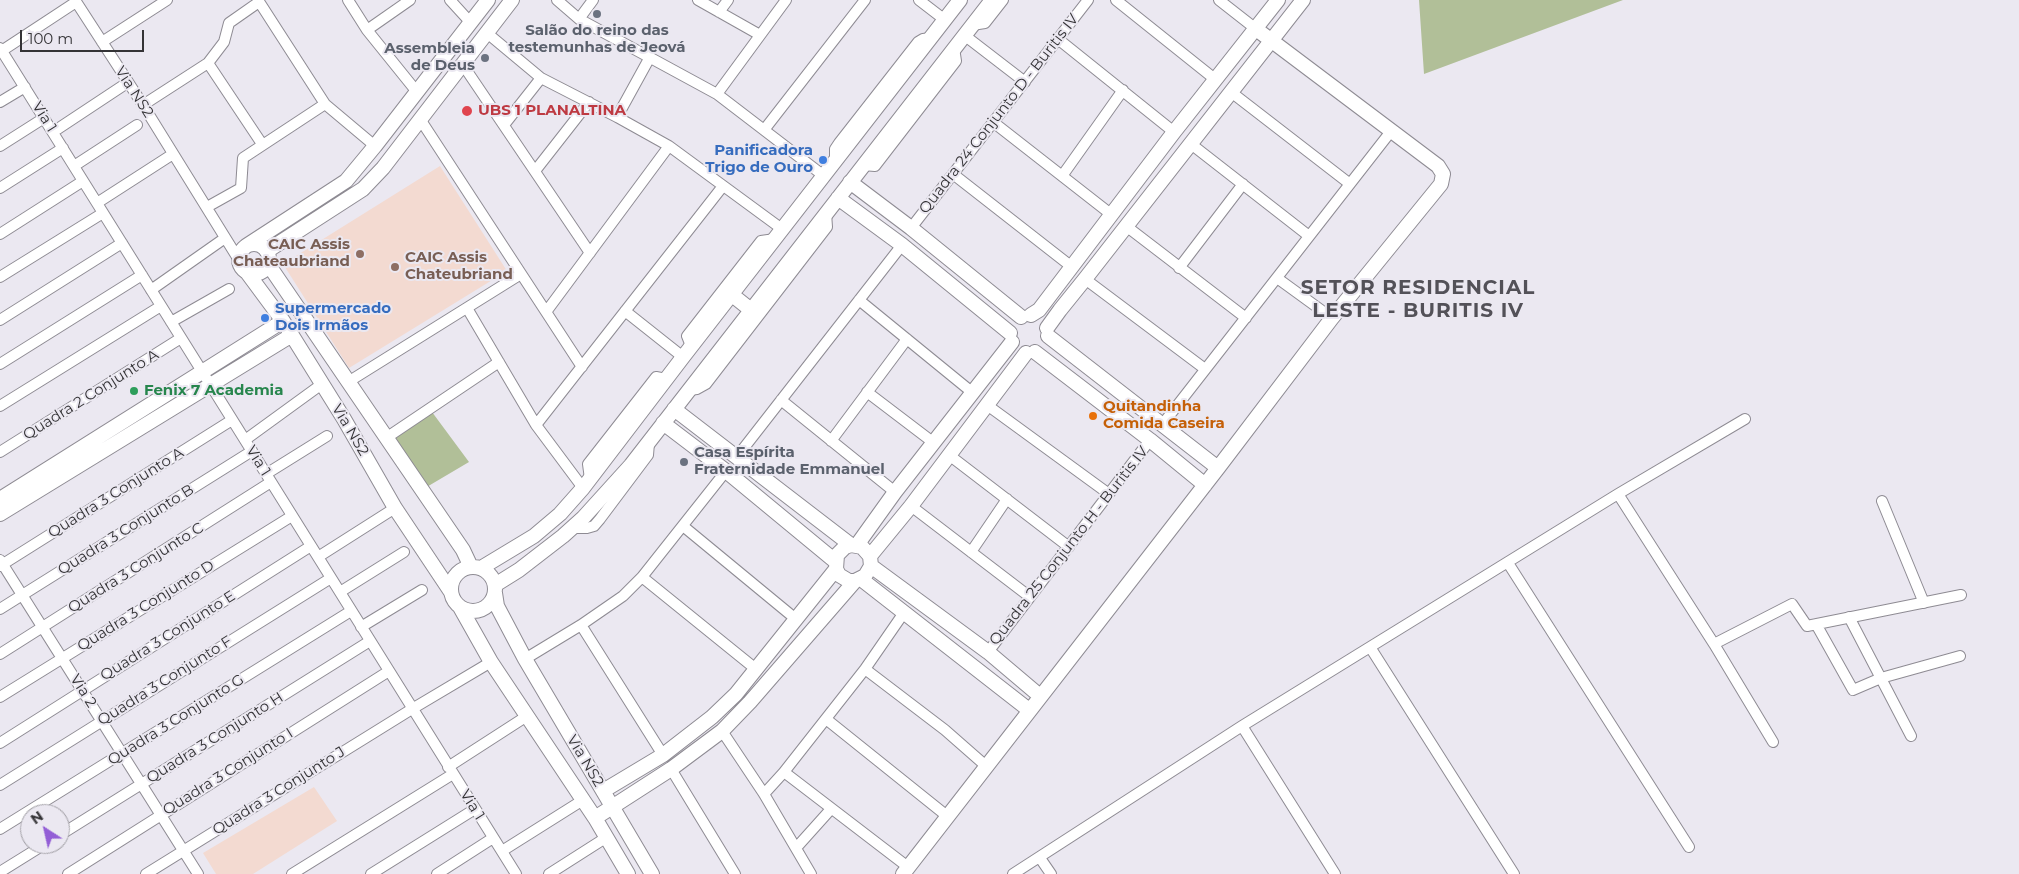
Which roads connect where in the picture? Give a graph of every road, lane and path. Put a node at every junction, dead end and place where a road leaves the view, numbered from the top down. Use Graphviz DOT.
graph roads {
  1 [pos="167,0"];
  2 [pos="348,0"];
  3 [pos="410,0"];
  4 [pos="450,0"];
  5 [pos="488,0"];
  6 [pos="512,0"];
  7 [pos="557,0"];
  8 [pos="594,0"];
  9 [pos="698,0"];
  10 [pos="728,0"];
  11 [pos="786,0"];
  12 [pos="865,0"];
  13 [pos="919,0"];
  14 [pos="992,0"];
  15 [pos="1003,0"];
  16 [pos="1088,0"];
  17 [pos="1116,0"];
  18 [pos="1219,0"];
  19 [pos="1278,0"];
  20 [pos="1303,0"];
  21 [pos="75,1"];
  22 [pos="259,1"];
  23 [pos="952,7"];
  24 [pos="719,12"];
  25 [pos="579,19"];
  26 [pos="1256,29"];
  27 [pos="368,30"];
  28 [pos="968,30"];
  29 [pos="487,33"];
  30 [pos="462,34"];
  31 [pos="760,35"];
  32 [pos="931,38"];
  33 [pos="1058,38"];
  34 [pos="1271,41"];
  35 [pos="102,42"];
  36 [pos="477,46"];
  37 [pos="954,48"];
  38 [pos="1,50"];
  39 [pos="650,57"];
  40 [pos="465,61"];
  41 [pos="208,63"];
  42 [pos="542,78"];
  43 [pos="1216,80"];
  44 [pos="1025,82"];
  45 [pos="127,83"];
  46 [pos="24,87"];
  47 [pos="1123,90"];
  48 [pos="417,92"];
  49 [pos="1230,92"];
  50 [pos="717,94"];
  51 [pos="885,97"];
  52 [pos="0,102"];
  53 [pos="589,102"];
  54 [pos="325,104"];
  55 [pos="143,105"];
  56 [pos="904,112"];
  57 [pos="617,117"];
  58 [pos="44,118"];
  59 [pos="420,118"];
  60 [pos="993,122"];
  61 [pos="137,125"];
  62 [pos="504,125"];
  63 [pos="764,130"];
  64 [pos="1392,130"];
  65 [pos="53,132"];
  66 [pos="1174,132"];
  67 [pos="262,144"];
  68 [pos="1191,144"];
  69 [pos="0,146"];
  70 [pos="375,146"];
  71 [pos="669,146"];
  72 [pos="63,148"];
  73 [pos="173,154"];
  74 [pos="836,160"];
  75 [pos="863,165"];
  76 [pos="74,166"];
  77 [pos="535,171"];
  78 [pos="953,174"];
  79 [pos="824,176"];
  80 [pos="1062,176"];
  81 [pos="83,181"];
  82 [pos="850,182"];
  83 [pos="1243,184"];
  84 [pos="1350,184"];
  85 [pos="723,186"];
  86 [pos="0,188"];
  87 [pos="838,198"];
  88 [pos="97,203"];
  89 [pos="207,208"];
  90 [pos="103,213"];
  91 [pos="826,213"];
  92 [pos="1112,215"];
  93 [pos="1126,226"];
  94 [pos="911,228"];
  95 [pos="0,234"];
  96 [pos="778,234"];
  97 [pos="1310,236"];
  98 [pos="225,238"];
  99 [pos="122,243"];
  100 [pos="902,245"];
  101 [pos="246,246"];
  102 [pos="590,253"];
  103 [pos="268,258"];
  104 [pos="243,266"];
  105 [pos="1072,267"];
  106 [pos="1179,268"];
  107 [pos="521,274"];
  108 [pos="142,275"];
  109 [pos="0,277"];
  110 [pos="1277,278"];
  111 [pos="1086,279"];
  112 [pos="228,289"];
  113 [pos="151,290"];
  114 [pos="731,294"];
  115 [pos="860,300"];
  116 [pos="161,306"];
  117 [pos="467,308"];
  118 [pos="751,310"];
  119 [pos="625,311"];
  120 [pos="546,312"];
  121 [pos="1026,316"];
  122 [pos="1246,318"];
  123 [pos="1332,318"];
  124 [pos="0,320"];
  125 [pos="283,321"];
  126 [pos="171,322"];
  127 [pos="1048,332"];
  128 [pos="264,333"];
  129 [pos="292,335"];
  130 [pos="1011,337"];
  131 [pos="181,338"];
  132 [pos="907,339"];
  133 [pos="273,347"];
  134 [pos="687,351"];
  135 [pos="1031,352"];
  136 [pos="499,362"];
  137 [pos="0,364"];
  138 [pos="582,367"];
  139 [pos="1205,369"];
  140 [pos="203,373"];
  141 [pos="322,384"];
  142 [pos="211,386"];
  143 [pos="352,388"];
  144 [pos="689,390"];
  145 [pos="867,392"];
  146 [pos="973,393"];
  147 [pos="781,400"];
  148 [pos="987,405"];
  149 [pos="0,406"];
  150 [pos="364,406"];
  151 [pos="336,407"];
  152 [pos="674,408"];
  153 [pos="344,419"];
  154 [pos="1745,419"];
  155 [pos="232,420"];
  156 [pos="663,423"];
  157 [pos="536,425"];
  158 [pos="1162,425"];
  159 [pos="327,436"];
  160 [pos="386,438"];
  161 [pos="245,440"];
  162 [pos="1150,440"];
  163 [pos="831,441"];
  164 [pos="934,443"];
  165 [pos="96,447"];
  166 [pos="252,451"];
  167 [pos="0,452"];
  168 [pos="949,455"];
  169 [pos="736,458"];
  170 [pos="77,459"];
  171 [pos="1218,468"];
  172 [pos="726,471"];
  173 [pos="268,478"];
  174 [pos="587,484"];
  175 [pos="1205,485"];
  176 [pos="895,492"];
  177 [pos="1109,494"];
  178 [pos="1618,494"];
  179 [pos="0,498"];
  180 [pos="1007,499"];
  181 [pos="1882,502"];
  182 [pos="911,506"];
  183 [pos="396,508"];
  184 [pos="0,514"];
  185 [pos="292,516"];
  186 [pos="684,526"];
  187 [pos="854,545"];
  188 [pos="311,546"];
  189 [pos="1068,547"];
  190 [pos="404,552"];
  191 [pos="971,552"];
  192 [pos="318,558"];
  193 [pos="870,561"];
  194 [pos="1,563"];
  195 [pos="1508,563"];
  196 [pos="835,565"];
  197 [pos="476,567"];
  198 [pos="642,577"];
  199 [pos="331,578"];
  200 [pos="858,580"];
  201 [pos="495,589"];
  202 [pos="422,590"];
  203 [pos="340,592"];
  204 [pos="451,592"];
  205 [pos="22,595"];
  206 [pos="1961,595"];
  207 [pos="1030,597"];
  208 [pos="1924,603"];
  209 [pos="460,607"];
  210 [pos="0,609"];
  211 [pos="351,611"];
  212 [pos="903,614"];
  213 [pos="1849,617"];
  214 [pos="798,620"];
  215 [pos="1816,624"];
  216 [pos="581,625"];
  217 [pos="361,626"];
  218 [pos="42,627"];
  219 [pos="370,641"];
  220 [pos="1714,644"];
  221 [pos="1370,647"];
  222 [pos="988,652"];
  223 [pos="0,654"];
  224 [pos="1960,656"];
  225 [pos="62,658"];
  226 [pos="525,659"];
  227 [pos="491,662"];
  228 [pos="865,669"];
  229 [pos="757,670"];
  230 [pos="389,671"];
  231 [pos="1881,678"];
  232 [pos="83,690"];
  233 [pos="1040,696"];
  234 [pos="0,697"];
  235 [pos="412,709"];
  236 [pos="1029,710"];
  237 [pos="527,716"];
  238 [pos="826,718"];
  239 [pos="102,721"];
  240 [pos="1242,726"];
  241 [pos="722,731"];
  242 [pos="1911,736"];
  243 [pos="1773,742"];
  244 [pos="0,743"];
  245 [pos="122,753"];
  246 [pos="663,755"];
  247 [pos="986,766"];
  248 [pos="671,769"];
  249 [pos="451,770"];
  250 [pos="784,772"];
  251 [pos="142,783"];
  252 [pos="0,785"];
  253 [pos="603,791"];
  254 [pos="764,794"];
  255 [pos="583,800"];
  256 [pos="612,806"];
  257 [pos="475,809"];
  258 [pos="831,809"];
  259 [pos="161,815"];
  260 [pos="947,816"];
  261 [pos="595,818"];
  262 [pos="0,829"];
  263 [pos="70,829"];
  264 [pos="607,837"];
  265 [pos="494,838"];
  266 [pos="1689,847"];
  267 [pos="796,848"];
  268 [pos="183,850"];
  269 [pos="502,851"];
  270 [pos="29,854"];
  271 [pos="1040,858"];
  272 [pos="905,870"];
  273 [pos="0,872"];
  274 [pos="514,873"];
  275 [pos="627,873"];
  276 [pos="68,874"];
  277 [pos="146,874"];
  278 [pos="198,874"];
  279 [pos="292,874"];
  280 [pos="371,874"];
  281 [pos="437,874"];
  282 [pos="549,874"];
  283 [pos="652,874"];
  284 [pos="736,874"];
  285 [pos="812,874"];
  286 [pos="1013,874"];
  287 [pos="1051,874"];
  288 [pos="1335,874"];
  289 [pos="1514,874"];
  1 -- 35 [label="street"];
  2 -- 27 [label="street"];
  3 -- 27 [label="street"];
  4 -- 30 [label="street"];
  5 -- 30 [label="street"];
  6 -- 29 [label="street"];
  7 -- 25 [label="street"];
  8 -- 25 [label="street"];
  9 -- 24 [label="street"];
  10 -- 24 [label="street"];
  11 -- 31 [label="street"];
  12 -- 63 [label="street"];
  13 -- 23 [label="street"];
  14 -- 28 [label="street"];
  15 -- 28 [label="street"];
  16 -- 33 [label="street, Quadra 24 Conjunto D - Buritis IV"];
  17 -- 43 [label="street"];
  18 -- 26 [label="street"];
  19 -- 26 [label="street"];
  20 -- 34 [label="street"];
  21 -- 35 [label="street, Via NS2"];
  21 -- 38 [label="street"];
  22 -- 41 [label="street"];
  22 -- 54 [label="street"];
  23 -- 32 [label="street"];
  24 -- 31 [label="street"];
  25 -- 39 [label="street"];
  26 -- 34 [label="street"];
  26 -- 43 [label="street"];
  27 -- 48 [label="street"];
  28 -- 37 [label="street"];
  28 -- 44 [label="street"];
  29 -- 36 [label="street"];
  29 -- 42 [label="street"];
  30 -- 36 [label="street"];
  30 -- 40 [label="street"];
  30 -- 48 [label="street"];
  31 -- 50 [label="street"];
  32 -- 51 [label="street"];
  32 -- 74 [label="street"];
  33 -- 44 [label="street, Quadra 24 Conjunto D - Buritis IV"];
  33 -- 47 [label="street"];
  34 -- 49 [label="street"];
  34 -- 64 [label="street"];
  35 -- 45 [label="street, Via NS2"];
  36 -- 40 [label="street"];
  37 -- 56 [label="street"];
  37 -- 75 [label="street"];
  38 -- 46 [label="street, Via 1"];
  39 -- 50 [label="street"];
  39 -- 57 [label="street"];
  40 -- 59 [label="street"];
  40 -- 62 [label="street"];
  41 -- 55 [label="street"];
  41 -- 67 [label="street"];
  42 -- 53 [label="street"];
  42 -- 62 [label="street"];
  43 -- 66 [label="street"];
  44 -- 60 [label="street, Quadra 24 Conjunto D - Buritis IV"];
  45 -- 55 [label="street, Via NS2"];
  45 -- 65 [label="street"];
  46 -- 52 [label="street"];
  46 -- 58 [label="street, Via 1"];
  47 -- 66 [label="street"];
  47 -- 80 [label="street"];
  48 -- 70 [label="street"];
  49 -- 68 [label="street"];
  49 -- 84 [label="street"];
  50 -- 63 [label="street"];
  51 -- 56 [label="street"];
  51 -- 74 [label="street"];
  53 -- 57 [label="street"];
  53 -- 77 [label="street"];
  54 -- 67 [label="street"];
  54 -- 70 [label="street"];
  55 -- 73 [label="street, Via NS2"];
  56 -- 75 [label="street"];
  57 -- 71 [label="street"];
  58 -- 65 [label="street, Via 1"];
  58 -- 69 [label="street"];
  59 -- 103 [label="street"];
  59 -- 107 [label="street"];
  60 -- 78 [label="street, Quadra 24 Conjunto D - Buritis IV"];
  60 -- 80 [label="street"];
  61 -- 76 [label="street"];
  62 -- 77 [label="street"];
  63 -- 79 [label="street"];
  64 -- 84 [label="street"];
  64 -- 123 [label="street"];
  65 -- 72 [label="street, Via 1"];
  66 -- 92 [label="street"];
  67 -- 89 [label="street"];
  68 -- 83 [label="street"];
  68 -- 93 [label="street"];
  70 -- 101 [label="street"];
  71 -- 85 [label="street"];
  71 -- 102 [label="street"];
  72 -- 76 [label="street, Via 1"];
  72 -- 86 [label="street"];
  73 -- 88 [label="street"];
  73 -- 89 [label="street, Via NS2"];
  74 -- 79 [label="street"];
  75 -- 82 [label="street"];
  76 -- 81 [label="street, Via 1"];
  77 -- 102 [label="street"];
  78 -- 94 [label="street, Quadra 24 Conjunto D - Buritis IV"];
  78 -- 105 [label="street"];
  79 -- 96 [label="street"];
  80 -- 92 [label="street"];
  81 -- 88 [label="street, Via 1"];
  81 -- 95 [label="street"];
  82 -- 87 [label="street"];
  82 -- 94 [label="street"];
  83 -- 97 [label="street"];
  83 -- 106 [label="street"];
  84 -- 97 [label="street"];
  85 -- 96 [label="street"];
  85 -- 119 [label="street"];
  87 -- 91 [label="street"];
  87 -- 100 [label="street"];
  88 -- 90 [label="street, Via 1"];
  89 -- 98 [label="street, Via NS2"];
  90 -- 99 [label="street, Via 1"];
  90 -- 109 [label="street"];
  91 -- 118 [label="street"];
  91 -- 144 [label="street"];
  92 -- 105 [label="street"];
  93 -- 106 [label="street"];
  93 -- 111 [label="street"];
  94 -- 121 [label="street"];
  96 -- 114 [label="street"];
  96 -- 134 [label="street"];
  97 -- 110 [label="street"];
  98 -- 104 [label="street, Via NS2"];
  98 -- 113 [label="street"];
  99 -- 108 [label="street, Via 1"];
  99 -- 124 [label="street"];
  100 -- 115 [label="street"];
  100 -- 130 [label="street"];
  101 -- 103 [label="street"];
  101 -- 104 [label="street"];
  102 -- 120 [label="street"];
  103 -- 104 [label="street"];
  103 -- 143 [label="street, Via NS2"];
  104 -- 125 [label="street, Via NS2"];
  105 -- 121 [label="street"];
  106 -- 122 [label="street"];
  107 -- 117 [label="street"];
  107 -- 120 [label="street"];
  108 -- 113 [label="street, Via 1"];
  108 -- 137 [label="street"];
  110 -- 122 [label="street"];
  110 -- 123 [label="street"];
  111 -- 127 [label="street"];
  111 -- 139 [label="street"];
  112 -- 126 [label="street"];
  113 -- 116 [label="street, Via 1"];
  114 -- 118 [label="street"];
  114 -- 134 [label="street"];
  115 -- 132 [label="street"];
  115 -- 147 [label="street"];
  116 -- 126 [label="street, Via 1"];
  116 -- 149 [label="street"];
  117 -- 136 [label="street"];
  117 -- 143 [label="street"];
  118 -- 144 [label="street"];
  119 -- 134 [label="street"];
  119 -- 138 [label="street"];
  120 -- 138 [label="street"];
  121 -- 127 [label="street"];
  121 -- 130 [label="street"];
  122 -- 139 [label="street"];
  123 -- 171 [label="street"];
  125 -- 128 [label="street"];
  125 -- 129 [label="street, Via NS2"];
  126 -- 131 [label="street, Via 1"];
  127 -- 135 [label="street"];
  127 -- 158 [label="street"];
  128 -- 133 [label="street"];
  128 -- 140 [label="street"];
  129 -- 133 [label="street"];
  129 -- 141 [label="street, Via NS2"];
  130 -- 135 [label="street"];
  130 -- 146 [label="street"];
  131 -- 140 [label="street, Via 1"];
  131 -- 167 [label="street, Quadra 2 Conjunto A"];
  132 -- 145 [label="street"];
  132 -- 146 [label="street"];
  133 -- 142 [label="street"];
  134 -- 174 [label="street"];
  135 -- 148 [label="street"];
  135 -- 162 [label="street"];
  136 -- 157 [label="street"];
  136 -- 160 [label="street"];
  138 -- 157 [label="street"];
  139 -- 158 [label="street"];
  140 -- 142 [label="street, Via 1"];
  140 -- 165 [label="street"];
  141 -- 151 [label="street, Via NS2"];
  141 -- 161 [label="street"];
  142 -- 155 [label="street, Via 1"];
  142 -- 165 [label="street"];
  143 -- 150 [label="street, Via NS2"];
  143 -- 151 [label="street"];
  144 -- 152 [label="street"];
  145 -- 163 [label="street"];
  145 -- 164 [label="street"];
  146 -- 164 [label="street"];
  147 -- 163 [label="street"];
  147 -- 169 [label="street"];
  148 -- 168 [label="street"];
  148 -- 177 [label="street"];
  150 -- 153 [label="street"];
  150 -- 160 [label="street, Via NS2"];
  151 -- 153 [label="street, Via NS2"];
  152 -- 156 [label="street"];
  152 -- 169 [label="street"];
  153 -- 183 [label="street, Via NS2"];
  154 -- 178 [label="street"];
  155 -- 161 [label="street, Via 1"];
  155 -- 194 [label="street, Quadra 3 Conjunto A"];
  156 -- 172 [label="street"];
  156 -- 201 [label="street"];
  157 -- 174 [label="street"];
  158 -- 171 [label="street"];
  159 -- 173 [label="street, Quadra 3 Conjunto C"];
  160 -- 197 [label="street, Via NS2"];
  161 -- 166 [label="street, Via 1"];
  162 -- 175 [label="street"];
  162 -- 177 [label="street, Quadra 25 Conjunto H - Buritis IV"];
  163 -- 176 [label="street"];
  164 -- 176 [label="street"];
  165 -- 170 [label="street"];
  166 -- 173 [label="street, Via 1"];
  166 -- 205 [label="street, Quadra 3 Conjunto B"];
  168 -- 180 [label="street"];
  168 -- 182 [label="street"];
  169 -- 187 [label="street"];
  170 -- 179 [label="street"];
  170 -- 184 [label="street"];
  171 -- 175 [label="street"];
  172 -- 186 [label="street"];
  172 -- 196 [label="street"];
  173 -- 185 [label="street, Via 1"];
  173 -- 218 [label="street, Quadra 3 Conjunto C"];
  174 -- 197 [label="street"];
  175 -- 233 [label="street"];
  176 -- 187 [label="street"];
  177 -- 189 [label="street, Quadra 25 Conjunto H - Buritis IV"];
  178 -- 195 [label="street"];
  178 -- 220 [label="street"];
  180 -- 189 [label="street"];
  180 -- 191 [label="street"];
  181 -- 208 [label="street"];
  182 -- 191 [label="street"];
  182 -- 193 [label="street"];
  183 -- 192 [label="street"];
  183 -- 204 [label="street, Via NS2"];
  185 -- 188 [label="street, Via 1"];
  185 -- 225 [label="street, Quadra 3 Conjunto D"];
  186 -- 198 [label="street"];
  186 -- 214 [label="street"];
  187 -- 193 [label="street"];
  187 -- 196 [label="street"];
  188 -- 192 [label="street, Via 1"];
  188 -- 232 [label="street, Quadra 3 Conjunto E"];
  189 -- 207 [label="street, Quadra 25 Conjunto H - Buritis IV"];
  190 -- 203 [label="street"];
  191 -- 207 [label="street"];
  192 -- 199 [label="street, Via 1"];
  193 -- 200 [label="street"];
  193 -- 222 [label="street"];
  194 -- 205 [label="street, Via 2"];
  195 -- 221 [label="street"];
  195 -- 266 [label="street"];
  196 -- 200 [label="street"];
  196 -- 214 [label="street"];
  197 -- 201 [label="street"];
  197 -- 204 [label="street"];
  198 -- 216 [label="street"];
  198 -- 229 [label="street"];
  199 -- 203 [label="street, Via 1"];
  199 -- 239 [label="street, Quadra 3 Conjunto F"];
  200 -- 212 [label="street"];
  200 -- 241 [label="street"];
  201 -- 209 [label="street"];
  201 -- 226 [label="street, Via NS2"];
  202 -- 217 [label="street"];
  203 -- 211 [label="street, Via 1"];
  204 -- 209 [label="street"];
  205 -- 210 [label="street, Quadra 3 Conjunto B"];
  205 -- 218 [label="street, Via 2"];
  206 -- 208 [label="street"];
  207 -- 222 [label="street, Quadra 25 Conjunto H - Buritis IV"];
  208 -- 213 [label="street"];
  209 -- 227 [label="street, Via NS2"];
  211 -- 217 [label="street, Via 1"];
  211 -- 245 [label="street, Quadra 3 Conjunto G"];
  212 -- 228 [label="street"];
  212 -- 236 [label="street"];
  213 -- 215 [label="street"];
  213 -- 231 [label="street"];
  214 -- 229 [label="street"];
  215 -- 220 [label="street"];
  215 -- 231 [label="street"];
  216 -- 226 [label="street"];
  216 -- 246 [label="street"];
  217 -- 219 [label="street, Via 1"];
  218 -- 223 [label="street, Quadra 3 Conjunto C"];
  218 -- 225 [label="street, Via 2"];
  219 -- 230 [label="street, Via 1"];
  219 -- 251 [label="street, Quadra 3 Conjunto H"];
  220 -- 243 [label="street"];
  221 -- 240 [label="street"];
  221 -- 289 [label="street"];
  222 -- 233 [label="street"];
  224 -- 231 [label="street"];
  225 -- 232 [label="street, Via 2"];
  225 -- 234 [label="street, Quadra 3 Conjunto D"];
  226 -- 253 [label="street, Via NS2"];
  227 -- 235 [label="street, Quadra 3 Conjunto J"];
  227 -- 237 [label="street, Via NS2"];
  228 -- 238 [label="street"];
  228 -- 247 [label="street"];
  229 -- 246 [label="street"];
  230 -- 235 [label="street, Via 1"];
  230 -- 259 [label="street, Quadra 3 Conjunto I"];
  231 -- 242 [label="street"];
  232 -- 239 [label="street, Via 2"];
  232 -- 244 [label="street, Quadra 3 Conjunto E"];
  233 -- 236 [label="street"];
  235 -- 249 [label="street, Via 1"];
  235 -- 268 [label="street, Quadra 3 Conjunto J"];
  236 -- 247 [label="street"];
  237 -- 249 [label="street"];
  237 -- 255 [label="street, Via NS2"];
  238 -- 250 [label="street"];
  238 -- 260 [label="street"];
  239 -- 245 [label="street, Via 2"];
  239 -- 252 [label="street, Quadra 3 Conjunto F"];
  240 -- 271 [label="street"];
  240 -- 288 [label="street"];
  241 -- 248 [label="street"];
  241 -- 254 [label="street"];
  245 -- 251 [label="street, Via 2"];
  245 -- 262 [label="street, Quadra 3 Conjunto G"];
  246 -- 253 [label="street"];
  247 -- 260 [label="street"];
  248 -- 256 [label="street"];
  248 -- 284 [label="street"];
  249 -- 257 [label="street, Via 1"];
  249 -- 279 [label="street"];
  250 -- 254 [label="street"];
  250 -- 258 [label="street"];
  251 -- 259 [label="street, Via 2"];
  251 -- 263 [label="street, Quadra 3 Conjunto H"];
  253 -- 256 [label="street, Via NS2"];
  254 -- 267 [label="street"];
  255 -- 261 [label="street, Via NS2"];
  255 -- 269 [label="street"];
  256 -- 261 [label="street"];
  256 -- 283 [label="street, Via NS2"];
  257 -- 265 [label="street, Via 1"];
  257 -- 280 [label="street"];
  258 -- 267 [label="street"];
  258 -- 272 [label="street"];
  259 -- 268 [label="street, Via 2"];
  259 -- 276 [label="street, Quadra 3 Conjunto I"];
  260 -- 272 [label="street"];
  261 -- 264 [label="street, Via NS2"];
  264 -- 275 [label="street, Via NS2"];
  264 -- 282 [label="street"];
  265 -- 269 [label="street, Via 1"];
  265 -- 281 [label="street"];
  267 -- 285 [label="street"];
  268 -- 277 [label="street, Quadra 3 Conjunto J"];
  268 -- 278 [label="street, Via 2"];
  269 -- 274 [label="street, Via 1"];
  270 -- 273 [label="street"];
  271 -- 286 [label="street"];
  271 -- 287 [label="street"];
}
